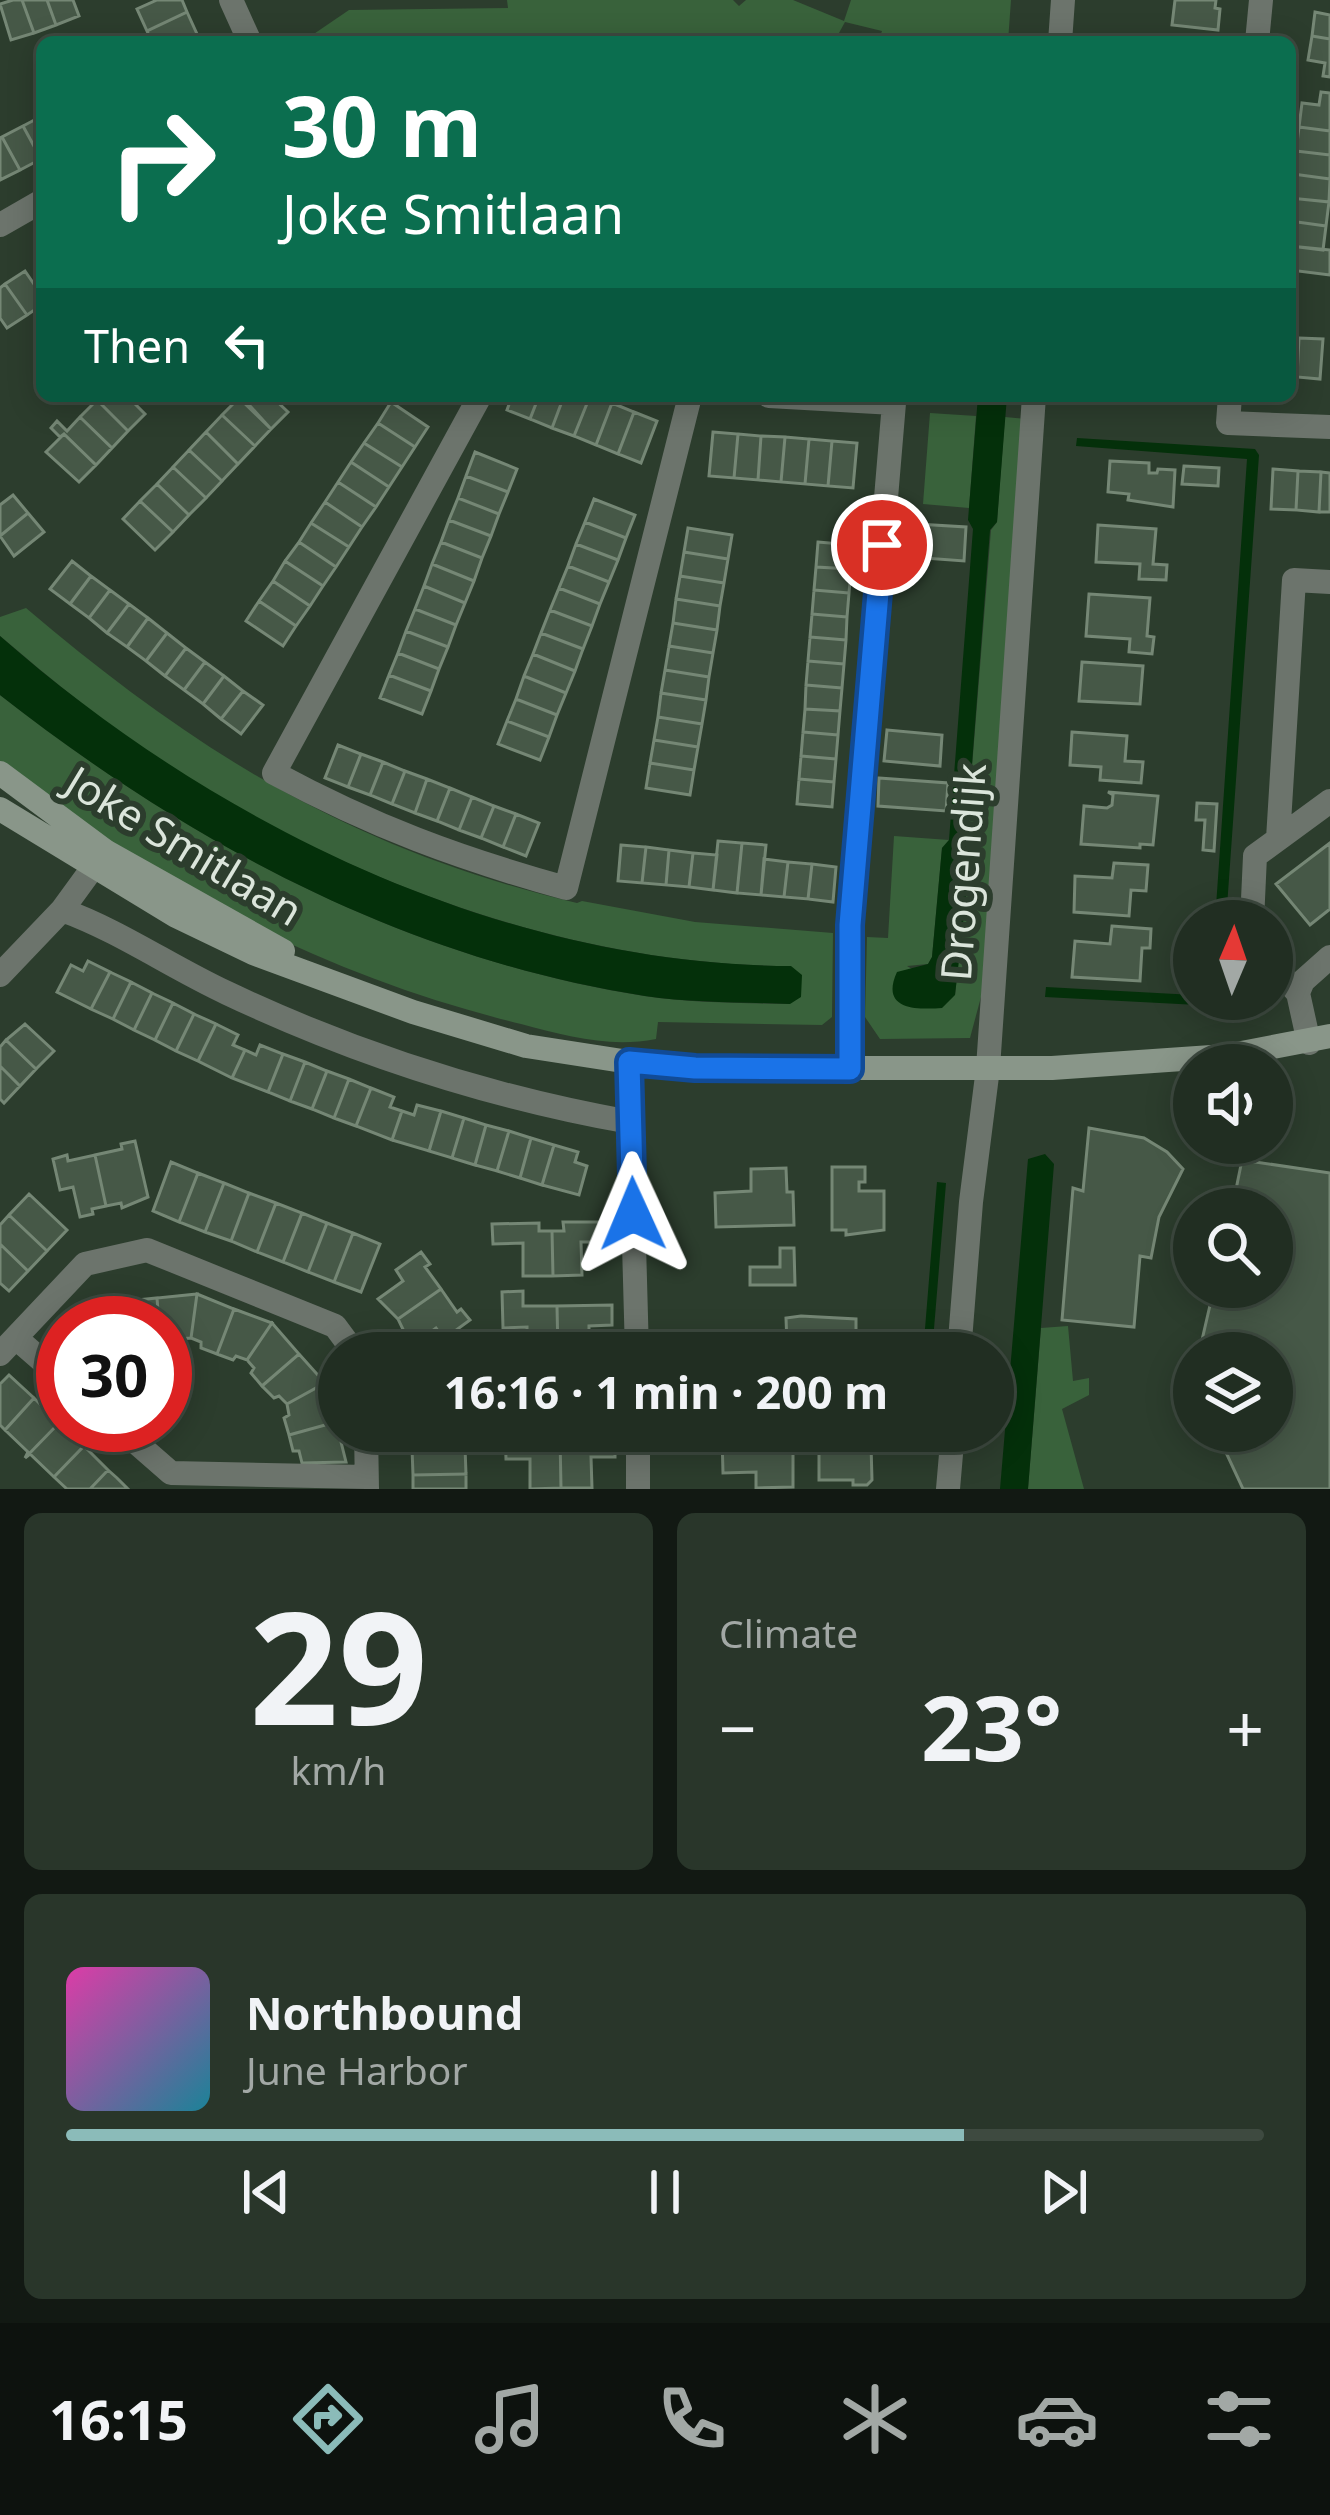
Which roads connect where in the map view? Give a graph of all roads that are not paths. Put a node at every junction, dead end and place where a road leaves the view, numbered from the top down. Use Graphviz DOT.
graph roads {
  1 [pos="231,0"];
  2 [pos="1063,0"];
  3 [pos="1261,0"];
  4 [pos="247,36"];
  5 [pos="1060,36"];
  6 [pos="1258,36"];
  7 [pos="36,204"];
  8 [pos="0,225"];
  9 [pos="477,402"];
  10 [pos="688,402"];
  11 [pos="876,402"];
  12 [pos="1034,402"];
  13 [pos="1230,402"];
  14 [pos="1330,427"];
  15 [pos="1330,582"];
  16 [pos="0,773"];
  17 [pos="1330,800"];
  18 [pos="0,809"];
  19 [pos="1278,839"];
  20 [pos="99,860"];
  21 [pos="1253,900"];
  22 [pos="62,910"];
  23 [pos="1330,957"];
  24 [pos="0,975"];
  25 [pos="1293,988"];
  26 [pos="1298,993"];
  27 [pos="1320,1040"];
  28 [pos="629,1062"];
  29 [pos="988,1067"];
  30 [pos="850,1069"];
  31 [pos="630,1122"];
  32 [pos="339,1332"];
  33 [pos="636,1332"];
  34 [pos="961,1332"];
  35 [pos="8,1346"];
  36 [pos="36,1363"];
  37 [pos="147,1452"];
  38 [pos="366,1452"];
  39 [pos="638,1452"];
  40 [pos="951,1452"];
  41 [pos="366,1483"];
  42 [pos="638,1489"];
  43 [pos="948,1489"];
  1 -- 4 [label="street"];
  2 -- 5 [label="street"];
  3 -- 6 [label="street"];
  7 -- 8 [label="street"];
  9 -- 10 [label="street"];
  11 -- 30 [label="street"];
  12 -- 29 [label="street, Drogendijk"];
  13 -- 14 [label="street"];
  15 -- 19 [label="street"];
  16 -- 20 [label="street, Joke Smitlaan"];
  17 -- 19 [label="street"];
  18 -- 20 [label="street, Joke Smitlaan"];
  19 -- 21 [label="street"];
  20 -- 22 [label="street"];
  20 -- 28 [label="street, Joke Smitlaan"];
  22 -- 24 [label="street"];
  22 -- 31 [label="street"];
  23 -- 26 [label="street"];
  25 -- 26 [label="street"];
  26 -- 27 [label="street"];
  27 -- 29 [label="street, Joke Smitlaan"];
  28 -- 30 [label="street, Joke Smitlaan"];
  28 -- 31 [label="street"];
  29 -- 30 [label="street, Joke Smitlaan"];
  29 -- 34 [label="street, Drogendijk"];
  31 -- 33 [label="street"];
  32 -- 35 [label="street"];
  35 -- 36 [label="street"];
  37 -- 41 [label="street"];
  38 -- 41 [label="street"];
  39 -- 42 [label="street"];
  40 -- 43 [label="street"];
}
